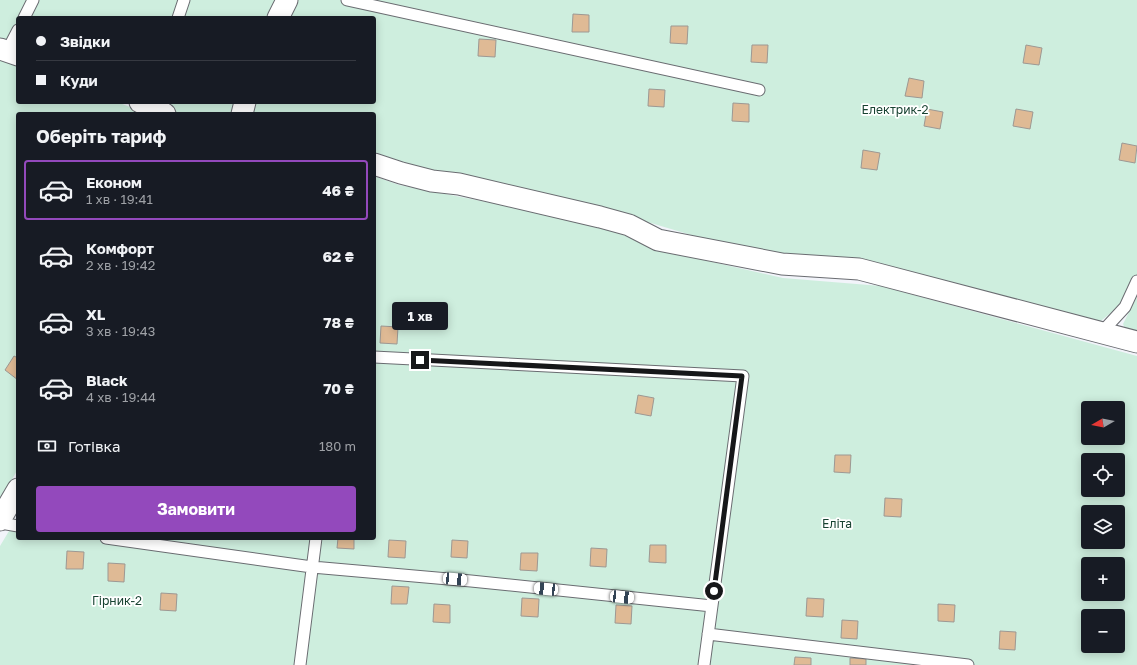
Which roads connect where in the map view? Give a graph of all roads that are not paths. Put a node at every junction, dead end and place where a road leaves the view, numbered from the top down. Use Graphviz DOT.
graph roads {
  1 [pos="33,0"];
  2 [pos="184,0"];
  3 [pos="287,0"];
  4 [pos="347,0"];
  5 [pos="25,16"];
  6 [pos="179,16"];
  7 [pos="279,16"];
  8 [pos="16,34"];
  9 [pos="8,51"];
  10 [pos="759,90"];
  11 [pos="376,165"];
  12 [pos="1137,281"];
  13 [pos="1101,333"];
  14 [pos="1137,342"];
  15 [pos="376,357"];
  16 [pos="16,492"];
  17 [pos="0,520"];
  18 [pos="0,523"];
  19 [pos="16,526"];
  20 [pos="120,540"];
  21 [pos="316,540"];
  22 [pos="312,567"];
  23 [pos="712,606"];
  24 [pos="708,634"];
  25 [pos="300,665"];
  26 [pos="704,665"];
  27 [pos="968,665"];
  1 -- 5 [label="lane"];
  2 -- 6 [label="lane"];
  3 -- 7 [label="street"];
  4 -- 10 [label="lane"];
  8 -- 9 [label="lane"];
  11 -- 13 [label="street"];
  12 -- 13 [label="lane"];
  13 -- 14 [label="street"];
  15 -- 23 [label="lane"];
  16 -- 17 [label="street"];
  18 -- 19 [label="lane"];
  20 -- 22 [label="lane"];
  21 -- 22 [label="lane"];
  22 -- 23 [label="lane"];
  22 -- 25 [label="lane"];
  23 -- 24 [label="lane"];
  24 -- 26 [label="lane"];
  24 -- 27 [label="lane"];
}
